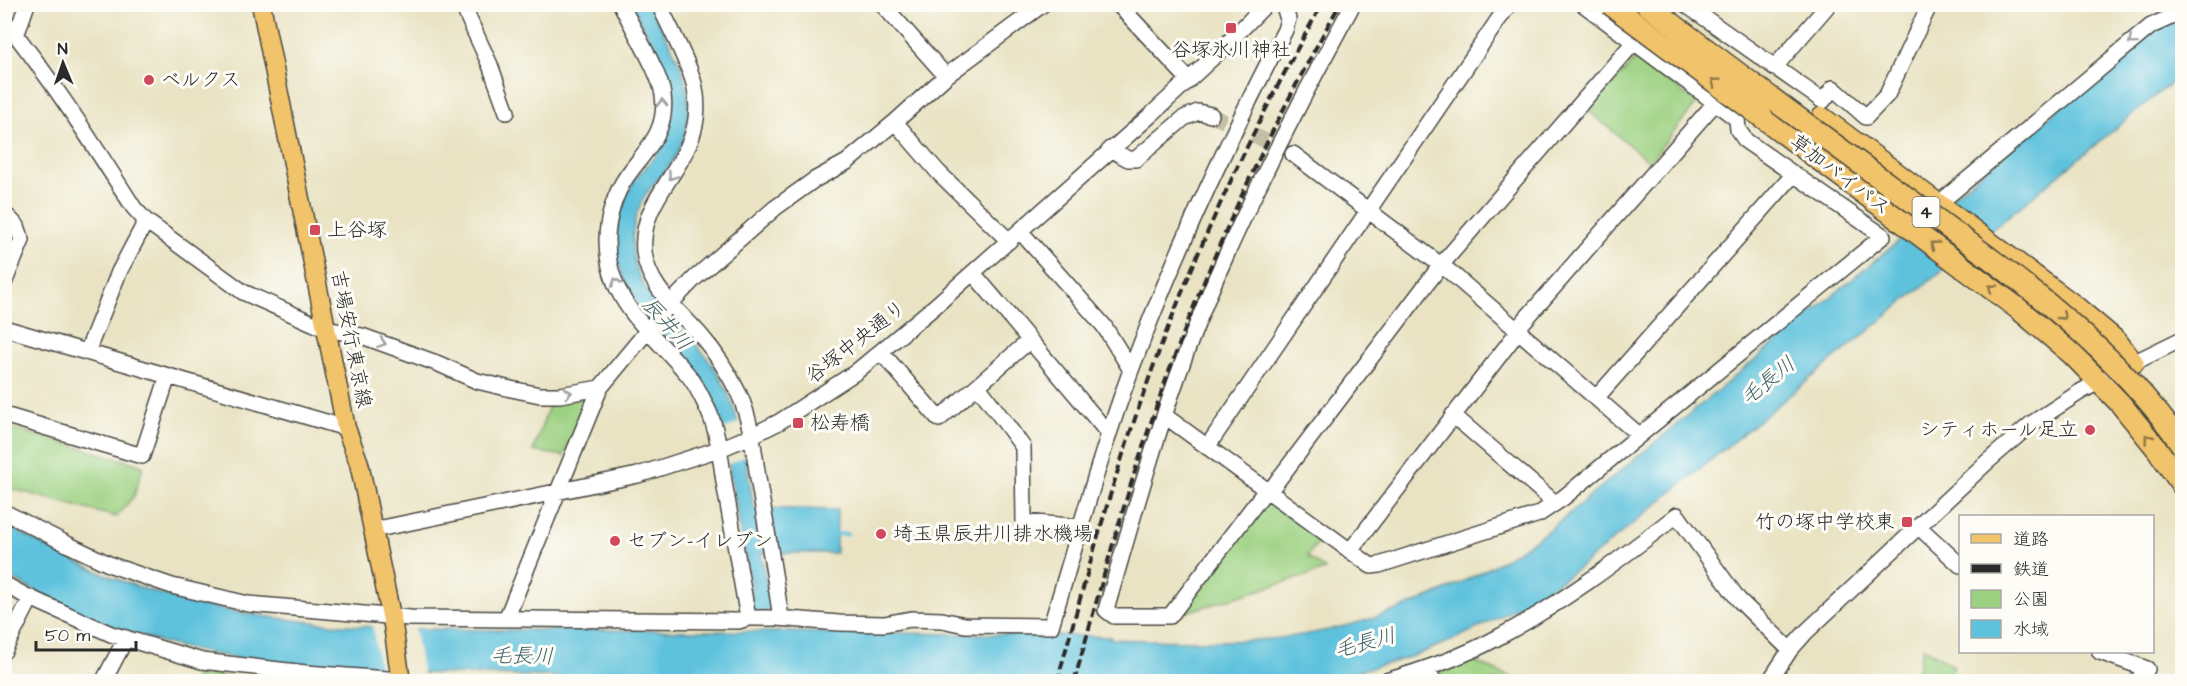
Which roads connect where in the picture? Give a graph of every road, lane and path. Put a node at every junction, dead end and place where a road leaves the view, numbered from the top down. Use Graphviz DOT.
graph roads {
  1 [pos="27,4"];
  2 [pos="261,4"];
  3 [pos="462,4"];
  4 [pos="621,4"];
  5 [pos="659,4"];
  6 [pos="882,4"];
  7 [pos="1043,4"];
  8 [pos="1118,4"];
  9 [pos="1266,4"];
  10 [pos="1283,4"];
  11 [pos="1353,4"];
  12 [pos="1509,4"];
  13 [pos="1583,4"];
  14 [pos="1610,4"];
  15 [pos="1646,4"];
  16 [pos="1667,4"];
  17 [pos="1685,4"];
  18 [pos="1829,4"];
  19 [pos="1926,4"];
  20 [pos="2182,12"];
  21 [pos="9,29"];
  22 [pos="1635,42"];
  23 [pos="1774,68"];
  24 [pos="946,76"];
  25 [pos="1188,80"];
  26 [pos="1715,103"];
  27 [pos="507,112"];
  28 [pos="1211,115"];
  29 [pos="895,122"];
  30 [pos="1110,149"];
  31 [pos="1293,154"];
  32 [pos="1794,174"];
  33 [pos="1939,205"];
  34 [pos="1369,211"];
  35 [pos="4,213"];
  36 [pos="146,221"];
  37 [pos="1909,226"];
  38 [pos="1014,236"];
  39 [pos="1442,265"];
  40 [pos="972,273"];
  41 [pos="4,283"];
  42 [pos="669,305"];
  43 [pos="4,328"];
  44 [pos="326,329"];
  45 [pos="648,329"];
  46 [pos="1518,329"];
  47 [pos="2182,339"];
  48 [pos="1029,341"];
  49 [pos="87,352"];
  50 [pos="881,352"];
  51 [pos="2133,363"];
  52 [pos="1131,370"];
  53 [pos="168,376"];
  54 [pos="2100,381"];
  55 [pos="978,386"];
  56 [pos="600,388"];
  57 [pos="1597,397"];
  58 [pos="4,415"];
  59 [pos="1453,415"];
  60 [pos="1165,416"];
  61 [pos="346,428"];
  62 [pos="1109,434"];
  63 [pos="1639,435"];
  64 [pos="749,437"];
  65 [pos="2182,445"];
  66 [pos="1207,447"];
  67 [pos="720,449"];
  68 [pos="2182,485"];
  69 [pos="1268,491"];
  70 [pos="557,493"];
  71 [pos="1555,503"];
  72 [pos="4,512"];
  73 [pos="1081,527"];
  74 [pos="1919,527"];
  75 [pos="373,530"];
  76 [pos="1350,551"];
  77 [pos="1959,564"];
  78 [pos="4,584"];
  79 [pos="31,598"];
  80 [pos="507,617"];
  81 [pos="749,618"];
  82 [pos="779,618"];
  83 [pos="392,621"];
  84 [pos="126,638"];
  85 [pos="1790,650"];
  86 [pos="4,651"];
  87 [pos="2105,653"];
  88 [pos="1430,676"];
  89 [pos="304,677"];
  90 [pos="401,679"];
  91 [pos="103,681"];
  92 [pos="1383,681"];
  93 [pos="1769,681"];
  94 [pos="2136,681"];
  1 -- 21 [label="street"];
  2 -- 44 [label="main road, 吉場安行東京線"];
  3 -- 27 [label="street"];
  45 -- 4 [label="street, one-way"];
  5 -- 42 [label="street, one-way"];
  6 -- 24 [label="street"];
  7 -- 24 [label="street"];
  8 -- 25 [label="street"];
  9 -- 25 [label="street, 谷塚中央通り"];
  10 -- 52 [label="street"];
  11 -- 60 [label="street"];
  12 -- 34 [label="street"];
  13 -- 22 [label="street"];
  37 -- 14 [label="highway, 草加バイパス / 4, one-way, bridge"];
  15 -- 33 [label="highway, bridge"];
  15 -- 65 [label="highway, 草加バイパス / 4, one-way, bridge"];
  16 -- 22 [label="street"];
  17 -- 23 [label="street"];
  18 -- 23 [label="street"];
  19 -- 23 [label="street"];
  20 -- 33 [label="street, one-way"];
  21 -- 36 [label="street"];
  22 -- 26 [label="street"];
  22 -- 39 [label="street"];
  24 -- 29 [label="street"];
  25 -- 30 [label="street, 谷塚中央通り"];
  26 -- 32 [label="street"];
  26 -- 46 [label="street"];
  28 -- 30 [label="street"];
  29 -- 38 [label="street"];
  29 -- 42 [label="street"];
  30 -- 38 [label="street, 谷塚中央通り"];
  31 -- 34 [label="street"];
  32 -- 57 [label="street"];
  32 -- 63 [label="street"];
  33 -- 37 [label="street"];
  33 -- 51 [label="highway"];
  34 -- 39 [label="street"];
  34 -- 66 [label="street"];
  35 -- 41 [label="street"];
  36 -- 44 [label="street"];
  36 -- 49 [label="street"];
  54 -- 37 [label="highway, 草加バイパス / 4, one-way"];
  38 -- 40 [label="street, 谷塚中央通り"];
  38 -- 52 [label="street"];
  39 -- 46 [label="street"];
  39 -- 69 [label="street"];
  40 -- 48 [label="street"];
  40 -- 50 [label="street, 谷塚中央通り"];
  42 -- 45 [label="street"];
  42 -- 64 [label="street"];
  43 -- 49 [label="street"];
  44 -- 56 [label="street, one-way"];
  44 -- 61 [label="main road, 吉場安行東京線"];
  45 -- 56 [label="street"];
  45 -- 67 [label="street"];
  46 -- 57 [label="street"];
  46 -- 59 [label="street"];
  47 -- 51 [label="street"];
  48 -- 55 [label="street"];
  48 -- 62 [label="street"];
  49 -- 53 [label="street"];
  50 -- 55 [label="street"];
  50 -- 64 [label="street, 谷塚中央通り"];
  51 -- 54 [label="street"];
  52 -- 62 [label="street"];
  53 -- 58 [label="street"];
  53 -- 61 [label="street"];
  68 -- 54 [label="highway, 草加バイパス / 4, one-way"];
  54 -- 74 [label="street"];
  55 -- 73 [label="street"];
  56 -- 70 [label="street"];
  57 -- 63 [label="street"];
  59 -- 71 [label="street"];
  59 -- 76 [label="street"];
  60 -- 66 [label="street"];
  60 -- 69 [label="street"];
  61 -- 75 [label="main road, 吉場安行東京線"];
  62 -- 73 [label="street"];
  63 -- 71 [label="street"];
  64 -- 67 [label="street, 谷塚中央通り"];
  64 -- 82 [label="street"];
  66 -- 69 [label="street"];
  67 -- 70 [label="street, 谷塚中央通り"];
  67 -- 81 [label="street"];
  69 -- 76 [label="street"];
  70 -- 75 [label="street, 谷塚中央通り"];
  70 -- 80 [label="street"];
  71 -- 76 [label="street"];
  72 -- 83 [label="street"];
  73 -- 82 [label="street"];
  74 -- 77 [label="street"];
  74 -- 85 [label="street"];
  75 -- 83 [label="main road, 吉場安行東京線"];
  78 -- 79 [label="street"];
  79 -- 84 [label="street"];
  79 -- 86 [label="street"];
  80 -- 81 [label="street"];
  80 -- 83 [label="street"];
  81 -- 82 [label="street"];
  83 -- 90 [label="main road, 吉場安行東京線"];
  84 -- 89 [label="street"];
  84 -- 91 [label="street"];
  85 -- 88 [label="street"];
  85 -- 93 [label="street"];
  87 -- 94 [label="street"];
  88 -- 92 [label="street"];
  89 -- 90 [label="street"];
}
